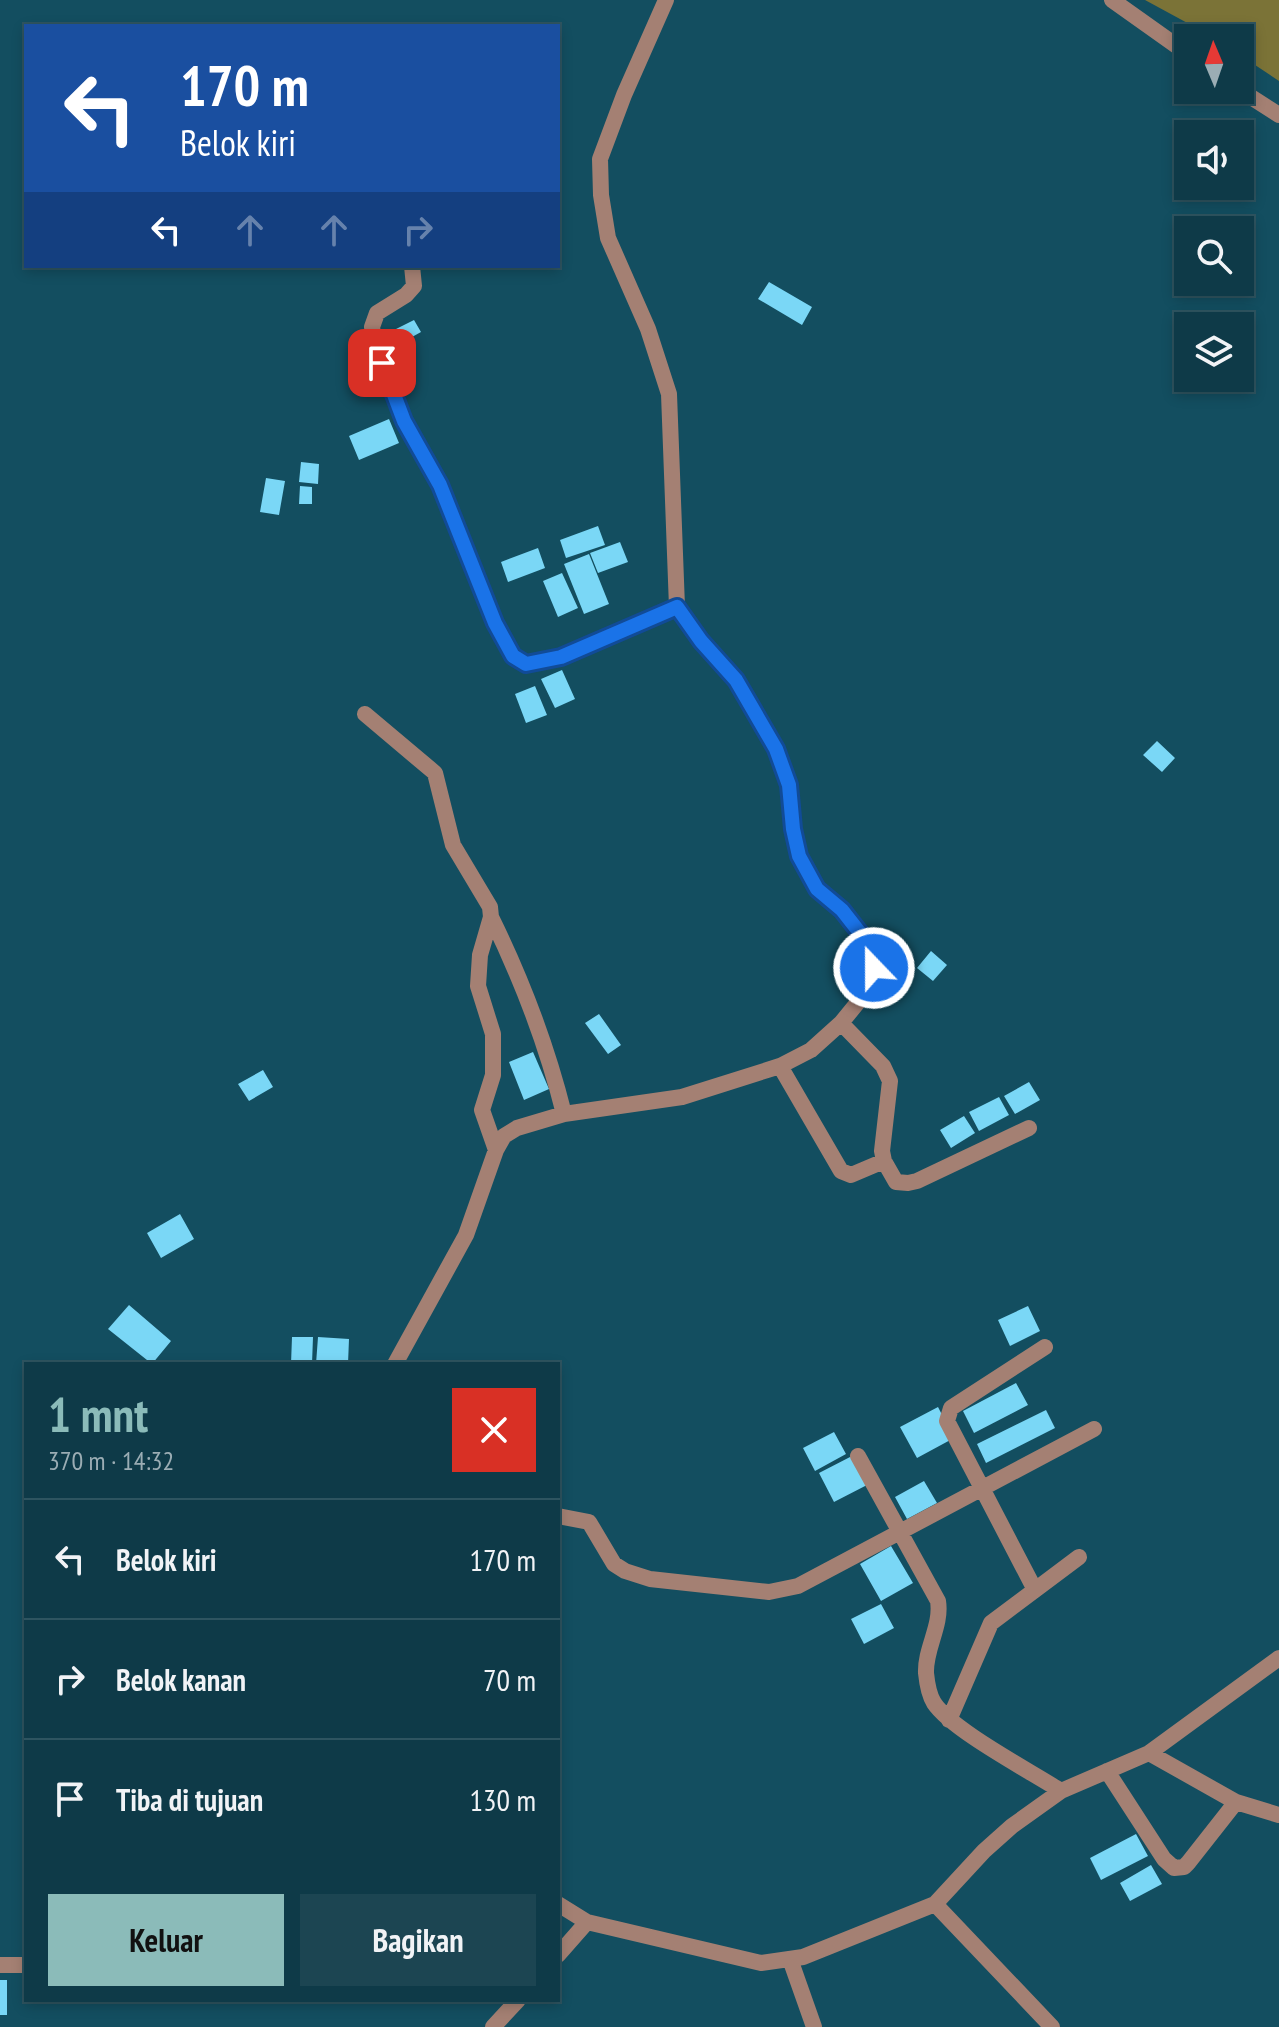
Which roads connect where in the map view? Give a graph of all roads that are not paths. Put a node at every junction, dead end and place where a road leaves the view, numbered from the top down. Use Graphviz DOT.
graph roads {
  1 [pos="666,0"];
  2 [pos="1112,0"];
  3 [pos="1174,44"];
  4 [pos="1254,99"];
  5 [pos="1279,115"];
  6 [pos="412,268"];
  7 [pos="677,607"];
  8 [pos="365,714"];
  9 [pos="491,917"];
  10 [pos="841,1023"];
  11 [pos="780,1066"];
  12 [pos="564,1114"];
  13 [pos="1029,1128"];
  14 [pos="496,1150"];
  15 [pos="884,1161"];
  16 [pos="1045,1347"];
  17 [pos="396,1362"];
  18 [pos="1094,1429"];
  19 [pos="858,1456"];
  20 [pos="982,1488"];
  21 [pos="560,1516"];
  22 [pos="900,1532"];
  23 [pos="1079,1557"];
  24 [pos="1035,1590"];
  25 [pos="1279,1658"];
  26 [pos="949,1720"];
  27 [pos="1149,1753"];
  28 [pos="1107,1771"];
  29 [pos="1061,1791"];
  30 [pos="1236,1802"];
  31 [pos="1279,1815"];
  32 [pos="935,1904"];
  33 [pos="560,1905"];
  34 [pos="587,1922"];
  35 [pos="560,1953"];
  36 [pos="790,1959"];
  37 [pos="0,1965"];
  38 [pos="24,1965"];
  39 [pos="516,2002"];
  40 [pos="493,2027"];
  41 [pos="814,2027"];
  42 [pos="1052,2027"];
  1 -- 7 [label="street"];
  2 -- 3 [label="street"];
  4 -- 5 [label="street"];
  6 -- 7 [label="street"];
  7 -- 10 [label="street"];
  8 -- 9 [label="street"];
  9 -- 12 [label="street"];
  9 -- 14 [label="street"];
  10 -- 11 [label="street"];
  10 -- 15 [label="street"];
  11 -- 12 [label="street"];
  11 -- 15 [label="street"];
  12 -- 14 [label="street"];
  13 -- 15 [label="street"];
  14 -- 17 [label="street"];
  16 -- 20 [label="street"];
  18 -- 20 [label="street"];
  19 -- 22 [label="street"];
  20 -- 22 [label="street"];
  20 -- 24 [label="street"];
  21 -- 22 [label="street"];
  22 -- 26 [label="street"];
  23 -- 24 [label="street"];
  24 -- 26 [label="street"];
  25 -- 27 [label="street"];
  26 -- 29 [label="street"];
  27 -- 28 [label="street"];
  27 -- 30 [label="street"];
  28 -- 29 [label="street"];
  28 -- 30 [label="street"];
  29 -- 32 [label="street"];
  30 -- 31 [label="street"];
  32 -- 36 [label="street"];
  32 -- 42 [label="street"];
  33 -- 34 [label="street"];
  34 -- 35 [label="street"];
  34 -- 36 [label="street"];
  36 -- 41 [label="street"];
  37 -- 38 [label="street"];
  39 -- 40 [label="street"];
}
